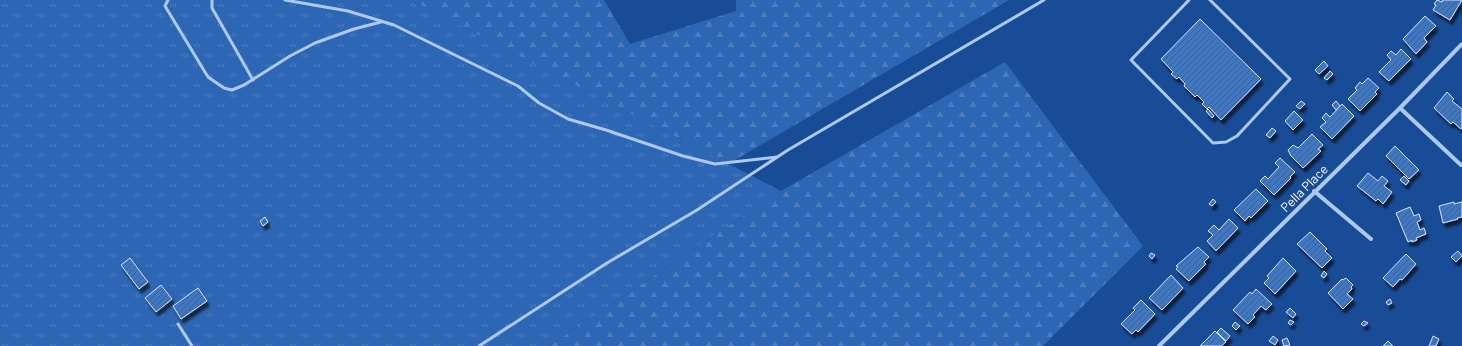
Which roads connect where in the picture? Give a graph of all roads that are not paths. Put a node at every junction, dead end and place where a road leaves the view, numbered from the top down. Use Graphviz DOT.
graph roads {
  1 [pos="168,0"];
  2 [pos="212,0"];
  3 [pos="285,0"];
  4 [pos="1044,0"];
  5 [pos="1189,0"];
  6 [pos="1210,0"];
  7 [pos="382,21"];
  8 [pos="1462,44"];
  9 [pos="253,80"];
  10 [pos="1400,108"];
  11 [pos="778,156"];
  12 [pos="1462,165"];
  13 [pos="1314,191"];
  14 [pos="1371,239"];
  15 [pos="178,324"];
  16 [pos="192,346"];
  17 [pos="479,346"];
  18 [pos="1159,346"];
  1 -- 9 [label="lane"];
  2 -- 9 [label="lane"];
  3 -- 7 [label="lane"];
  4 -- 11 [label="lane"];
  5 -- 6 [label="lane"];
  7 -- 9 [label="lane"];
  7 -- 11 [label="lane"];
  8 -- 10 [label="street, Pella Place"];
  10 -- 12 [label="street"];
  10 -- 13 [label="street, Pella Place"];
  11 -- 17 [label="lane"];
  13 -- 14 [label="street"];
  13 -- 18 [label="street, Pella Place"];
  15 -- 16 [label="lane"];
}
